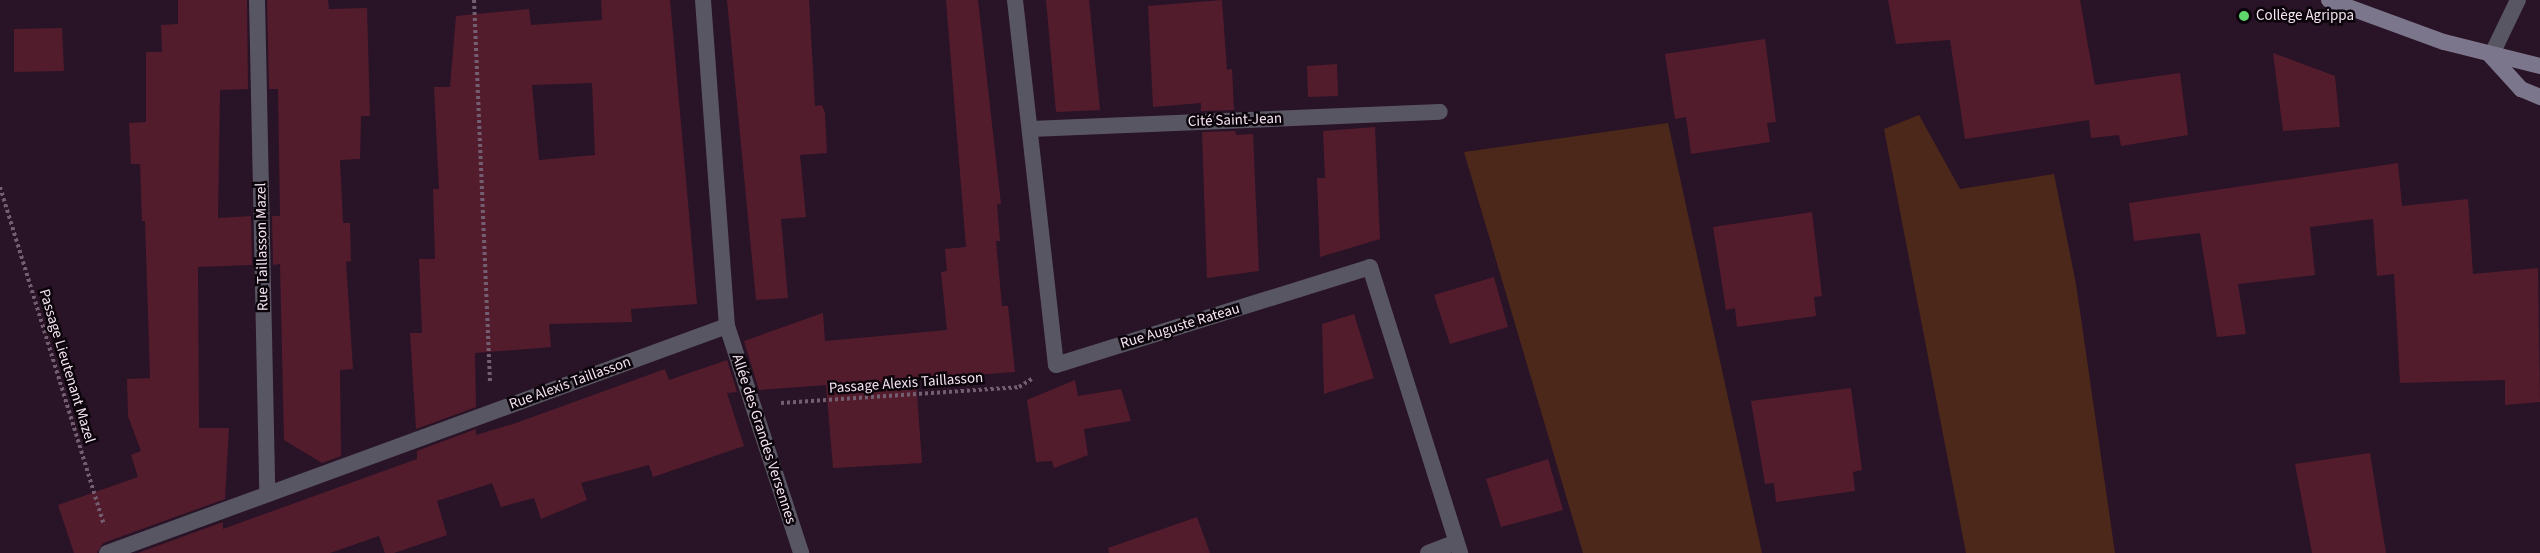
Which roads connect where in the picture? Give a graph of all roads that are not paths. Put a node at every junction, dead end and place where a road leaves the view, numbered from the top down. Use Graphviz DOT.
graph roads {
  1 [pos="256,0"];
  2 [pos="703,0"];
  3 [pos="1015,0"];
  4 [pos="2329,0"];
  5 [pos="2518,0"];
  6 [pos="2491,56"];
  7 [pos="2540,66"];
  8 [pos="2540,97"];
  9 [pos="1440,112"];
  10 [pos="1031,129"];
  11 [pos="727,326"];
  12 [pos="267,494"];
  13 [pos="1458,548"];
  14 [pos="110,552"];
  15 [pos="801,553"];
  16 [pos="1428,553"];
  1 -- 12 [label="street, Rue Taillasson Mazel"];
  2 -- 11 [label="street"];
  3 -- 10 [label="street"];
  4 -- 6 [label="main road"];
  5 -- 6 [label="street"];
  6 -- 7 [label="main road"];
  6 -- 8 [label="main road"];
  9 -- 10 [label="street, Cité Saint-Jean"];
  10 -- 13 [label="street, Rue Auguste Rateau"];
  11 -- 12 [label="street, Rue Alexis Taillasson"];
  11 -- 15 [label="street, Allée des Grandes Versennes"];
  12 -- 14 [label="street, Rue Alexis Taillasson"];
  13 -- 16 [label="street"];
}
